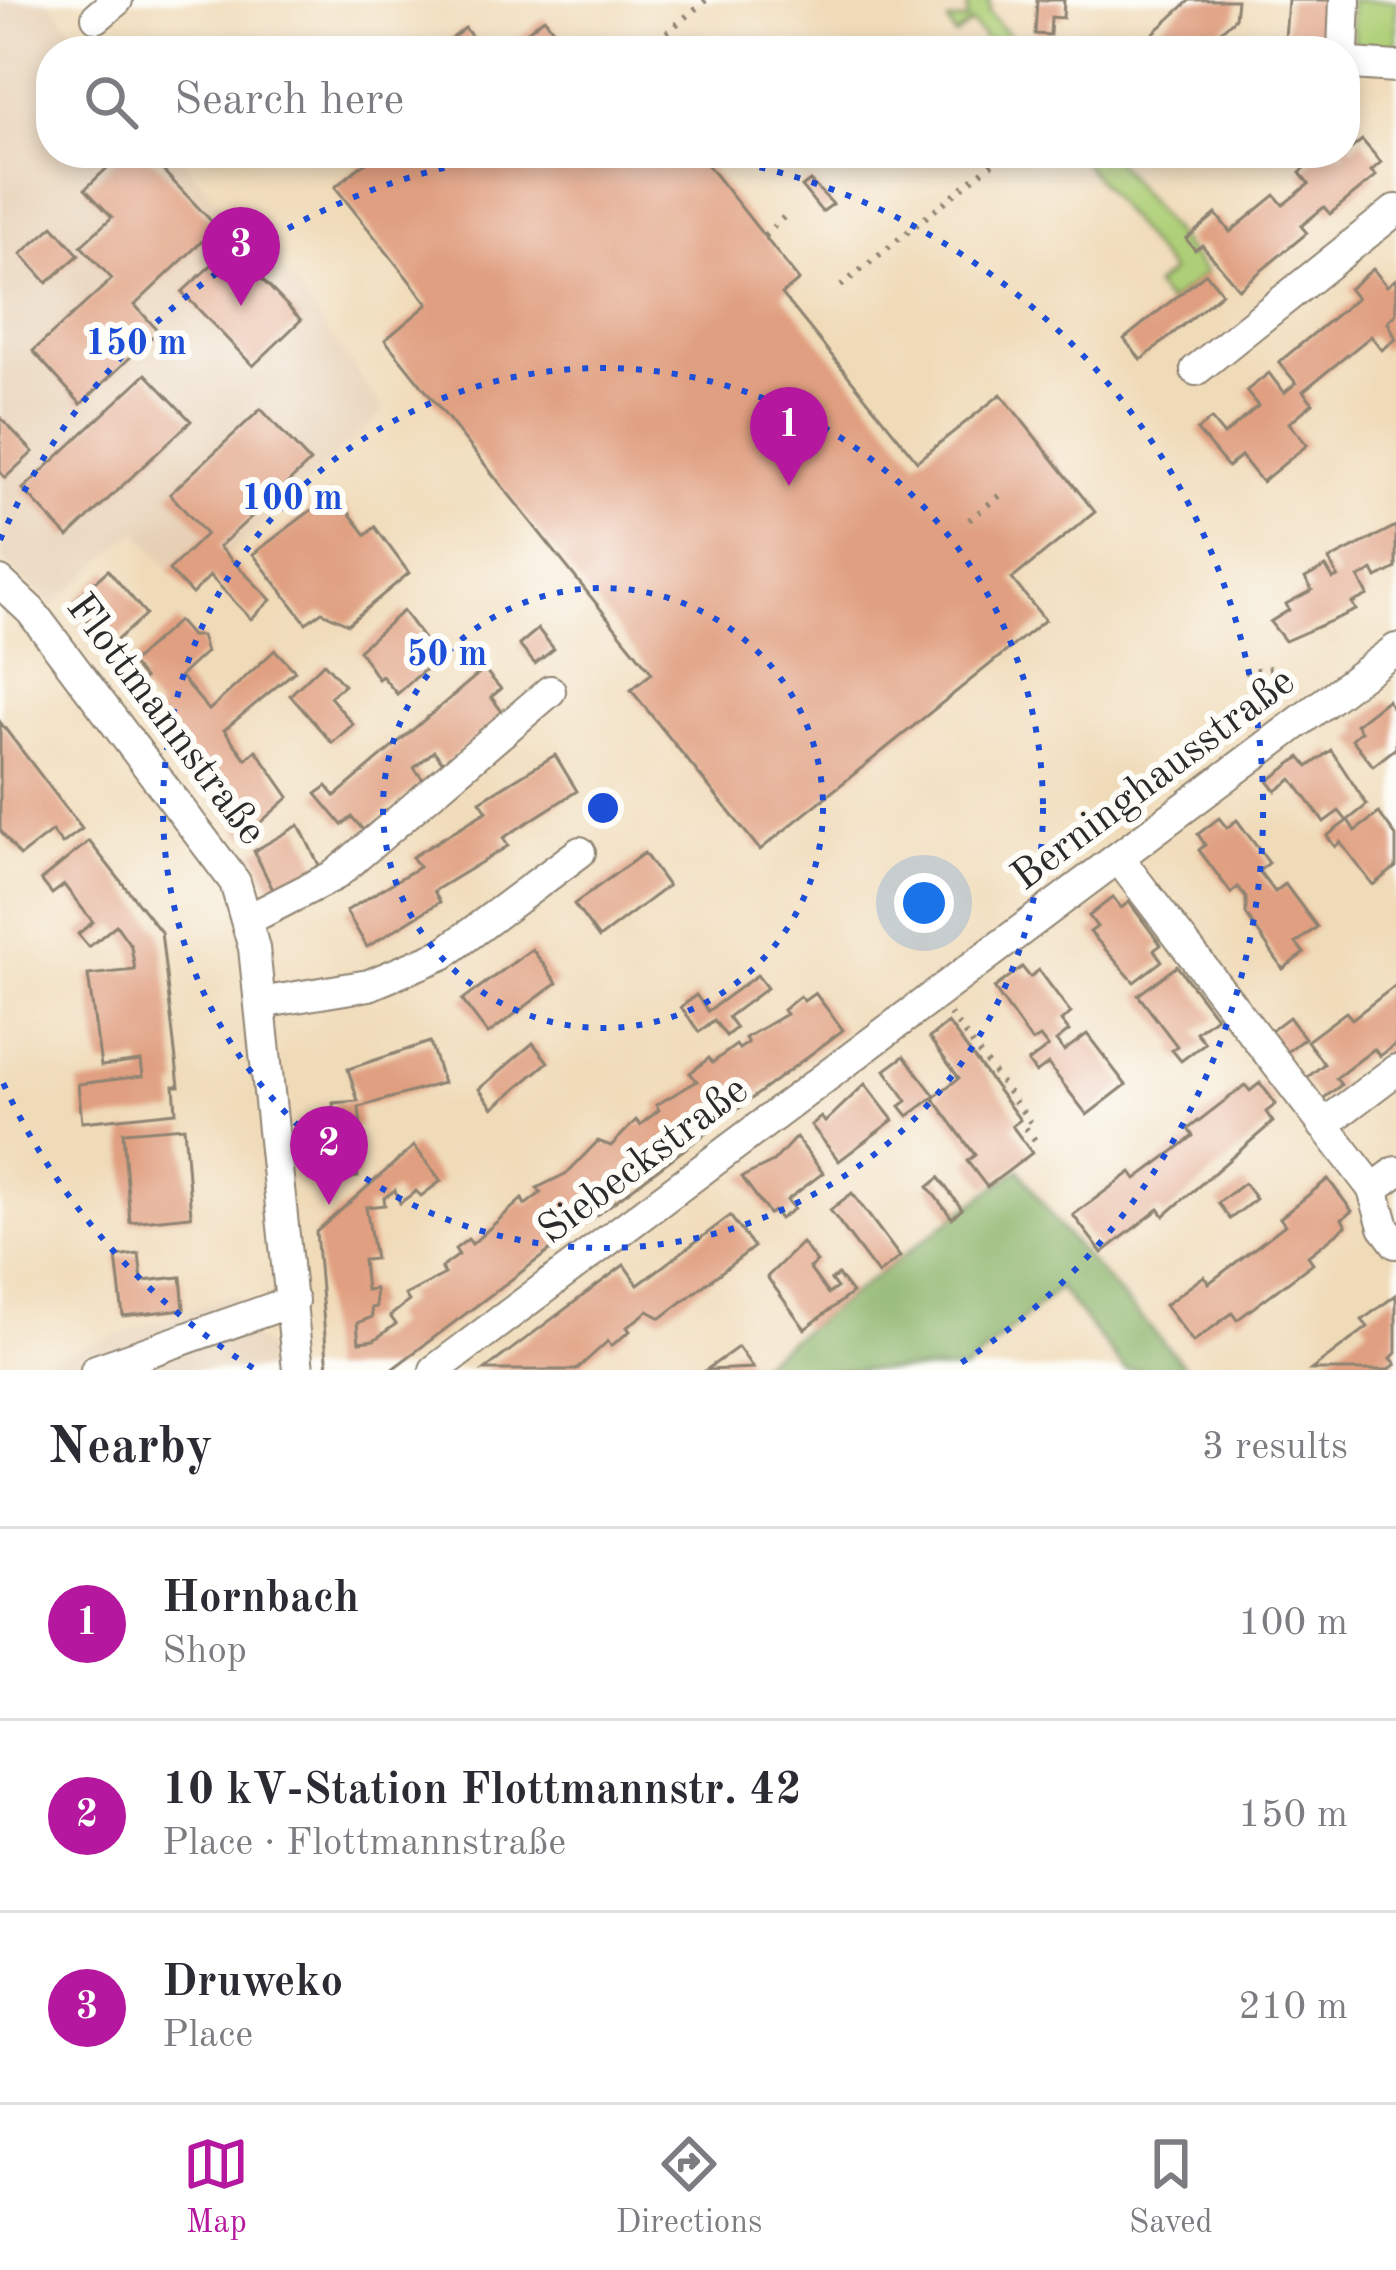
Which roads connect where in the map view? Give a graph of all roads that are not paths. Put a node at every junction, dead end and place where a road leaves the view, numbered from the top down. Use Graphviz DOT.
graph roads {
  1 [pos="1345,0"];
  2 [pos="1344,36"];
  3 [pos="1360,65"];
  4 [pos="1396,67"];
  5 [pos="1396,210"];
  6 [pos="1196,370"];
  7 [pos="0,582"];
  8 [pos="1396,649"];
  9 [pos="550,691"];
  10 [pos="580,852"];
  11 [pos="1119,859"];
  12 [pos="249,919"];
  13 [pos="260,1004"];
  14 [pos="904,1020"];
  15 [pos="1396,1070"];
  16 [pos="1323,1125"];
  17 [pos="1384,1180"];
  18 [pos="1396,1243"];
  19 [pos="292,1301"];
  20 [pos="96,1370"];
  21 [pos="298,1370"];
  22 [pos="435,1370"];
  1 -- 2 [label="street"];
  3 -- 4 [label="street"];
  5 -- 6 [label="street"];
  7 -- 12 [label="street, Flottmannstraße"];
  8 -- 11 [label="street, Berninghausstraße"];
  9 -- 12 [label="street"];
  10 -- 13 [label="street"];
  11 -- 14 [label="street, Berninghausstraße"];
  11 -- 16 [label="street"];
  12 -- 13 [label="street, Flottmannstraße"];
  13 -- 19 [label="street, Flottmannstraße"];
  14 -- 22 [label="street, Siebeckstraße"];
  15 -- 16 [label="street"];
  16 -- 17 [label="street"];
  17 -- 18 [label="street"];
  19 -- 20 [label="street"];
  19 -- 21 [label="street, Flottmannstraße"];
}
